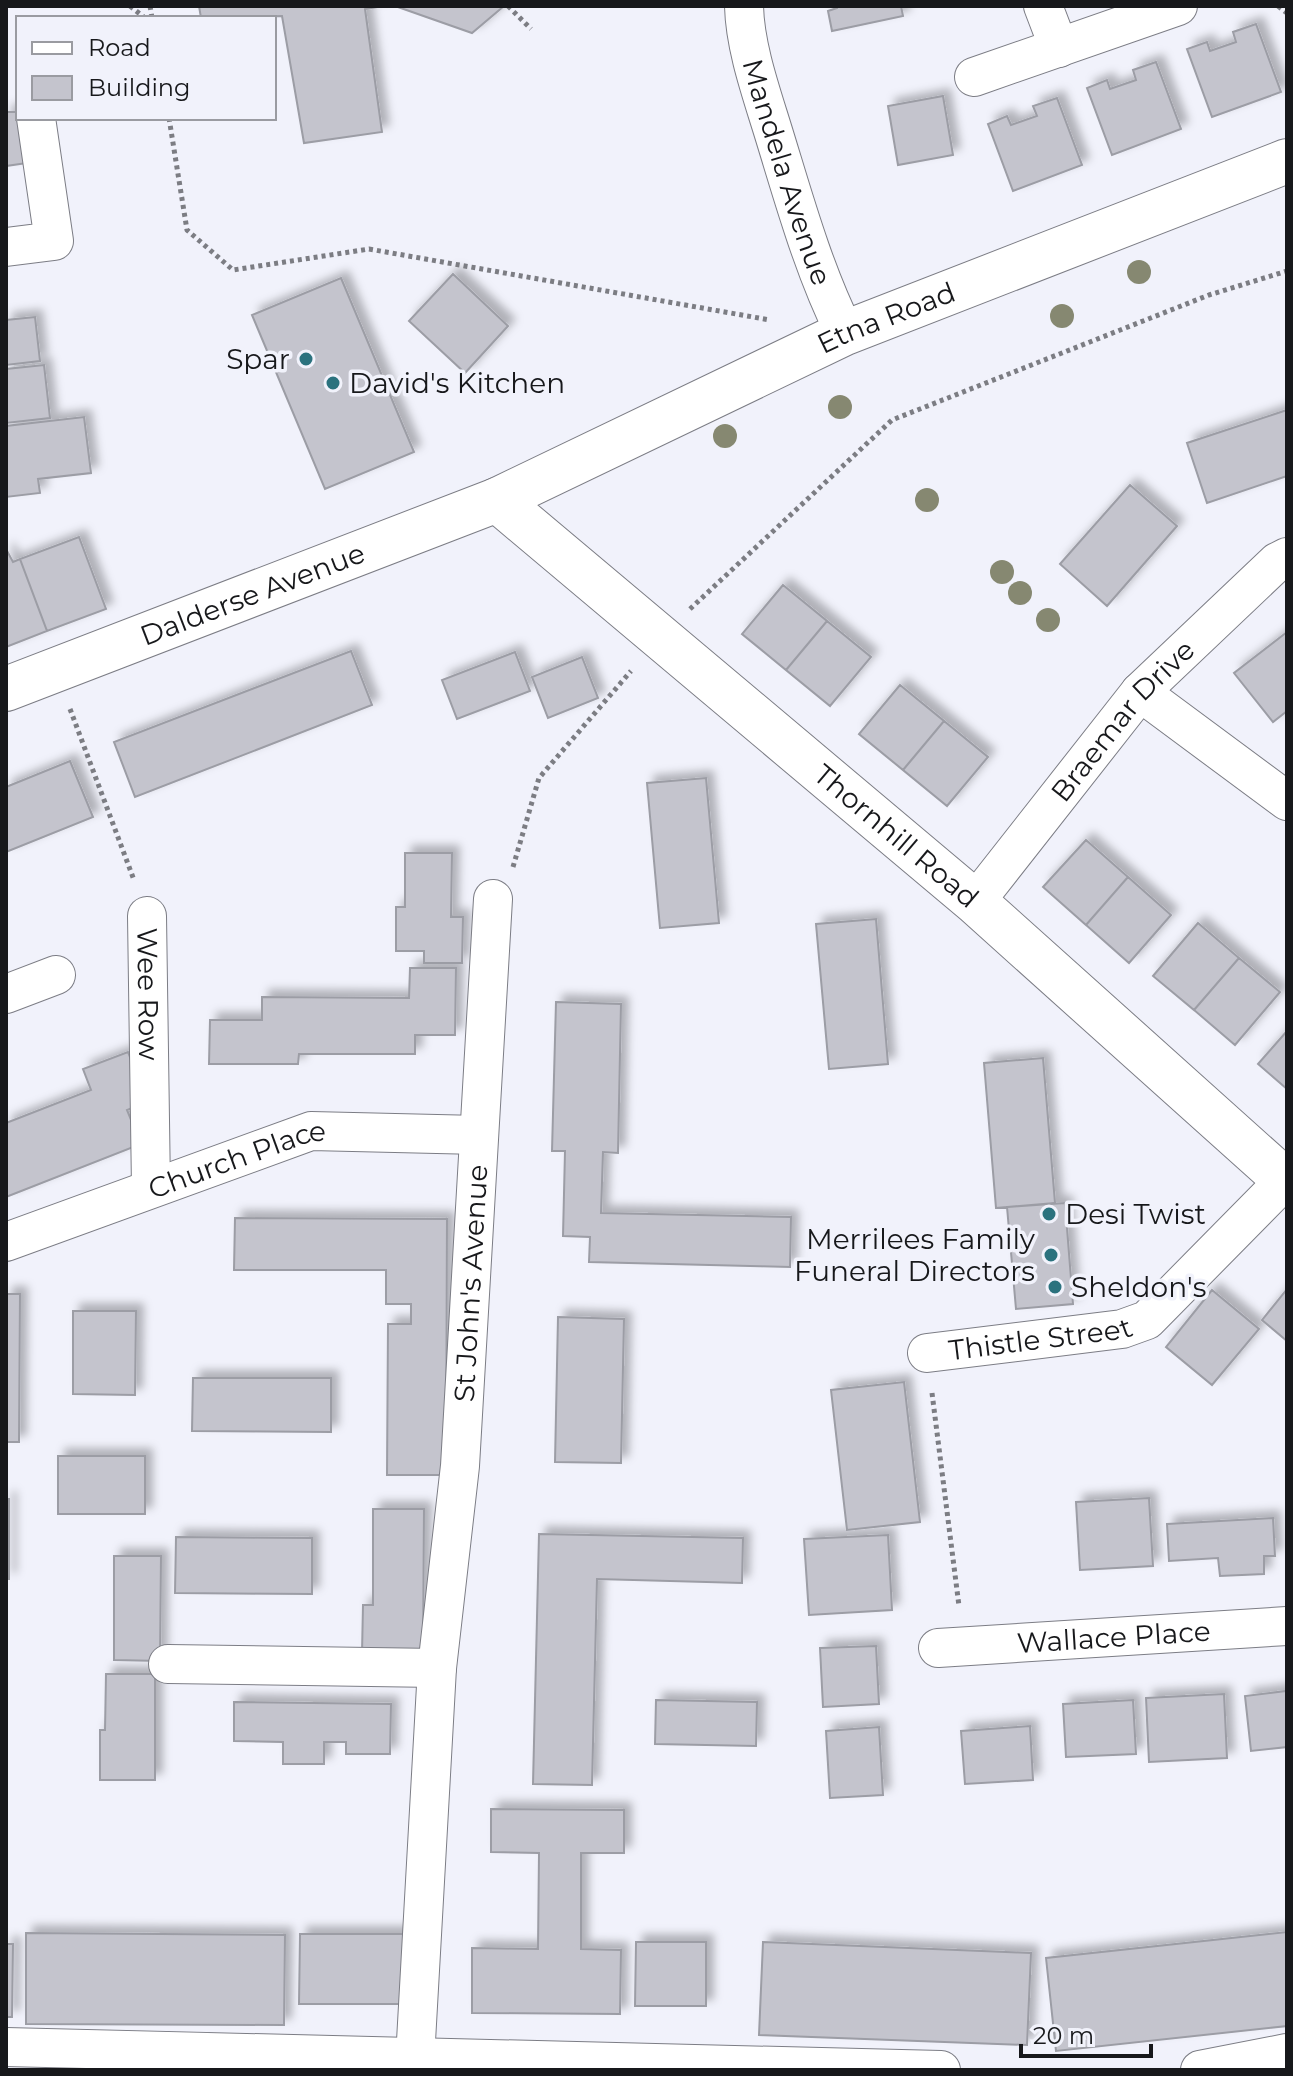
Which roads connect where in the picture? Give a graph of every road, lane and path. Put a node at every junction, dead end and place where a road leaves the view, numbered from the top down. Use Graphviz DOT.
graph roads {
  1 [pos="508,6"];
  2 [pos="744,6"];
  3 [pos="1043,6"];
  4 [pos="1178,6"];
  5 [pos="1278,6"];
  6 [pos="1287,13"];
  7 [pos="531,29"];
  8 [pos="1059,48"];
  9 [pos="974,77"];
  10 [pos="36,120"];
  11 [pos="169,120"];
  12 [pos="1287,161"];
  13 [pos="6,247"];
  14 [pos="1287,271"];
  15 [pos="845,333"];
  16 [pos="497,500"];
  17 [pos="1287,557"];
  18 [pos="661,636"];
  19 [pos="55,671"];
  20 [pos="6,689"];
  21 [pos="1140,692"];
  22 [pos="1287,801"];
  23 [pos="493,899"];
  24 [pos="975,902"];
  25 [pos="147,916"];
  26 [pos="56,975"];
  27 [pos="6,994"];
  28 [pos="479,1135"];
  29 [pos="1286,1181"];
  30 [pos="151,1188"];
  31 [pos="6,1242"];
  32 [pos="927,1353"];
  33 [pos="1287,1626"];
  34 [pos="951,1647"];
  35 [pos="168,1664"];
  36 [pos="437,1668"];
  37 [pos="6,2047"];
  38 [pos="1287,2053"];
  39 [pos="415,2059"];
  40 [pos="941,2070"];
  41 [pos="1200,2070"];
  1 -- 7 [label="path"];
  2 -- 15 [label="street, Mandela Avenue"];
  3 -- 8 [label="street"];
  4 -- 8 [label="street"];
  5 -- 6 [label="path"];
  8 -- 9 [label="street"];
  10 -- 13 [label="street"];
  11 -- 15 [label="path"];
  12 -- 15 [label="street, Etna Road"];
  14 -- 18 [label="path"];
  15 -- 16 [label="street, Etna Road"];
  16 -- 18 [label="street, Thornhill Road"];
  16 -- 19 [label="street, Dalderse Avenue"];
  17 -- 21 [label="street, Braemar Drive"];
  18 -- 23 [label="path"];
  18 -- 24 [label="street, Thornhill Road"];
  19 -- 20 [label="street, Dalderse Avenue"];
  19 -- 25 [label="path, Wee Row"];
  21 -- 22 [label="street"];
  21 -- 24 [label="street, Braemar Drive"];
  23 -- 28 [label="street, St John's Avenue"];
  24 -- 29 [label="street, Thornhill Road"];
  25 -- 30 [label="street, Wee Row"];
  26 -- 27 [label="street"];
  28 -- 30 [label="street, Church Place"];
  28 -- 36 [label="street, St John's Avenue"];
  29 -- 32 [label="street, Thistle Street"];
  30 -- 31 [label="street, Church Place"];
  32 -- 34 [label="path"];
  33 -- 34 [label="street, Wallace Place"];
  35 -- 36 [label="street"];
  36 -- 39 [label="street, St John's Avenue"];
  37 -- 39 [label="street"];
  38 -- 41 [label="street"];
  39 -- 40 [label="street"];
}
